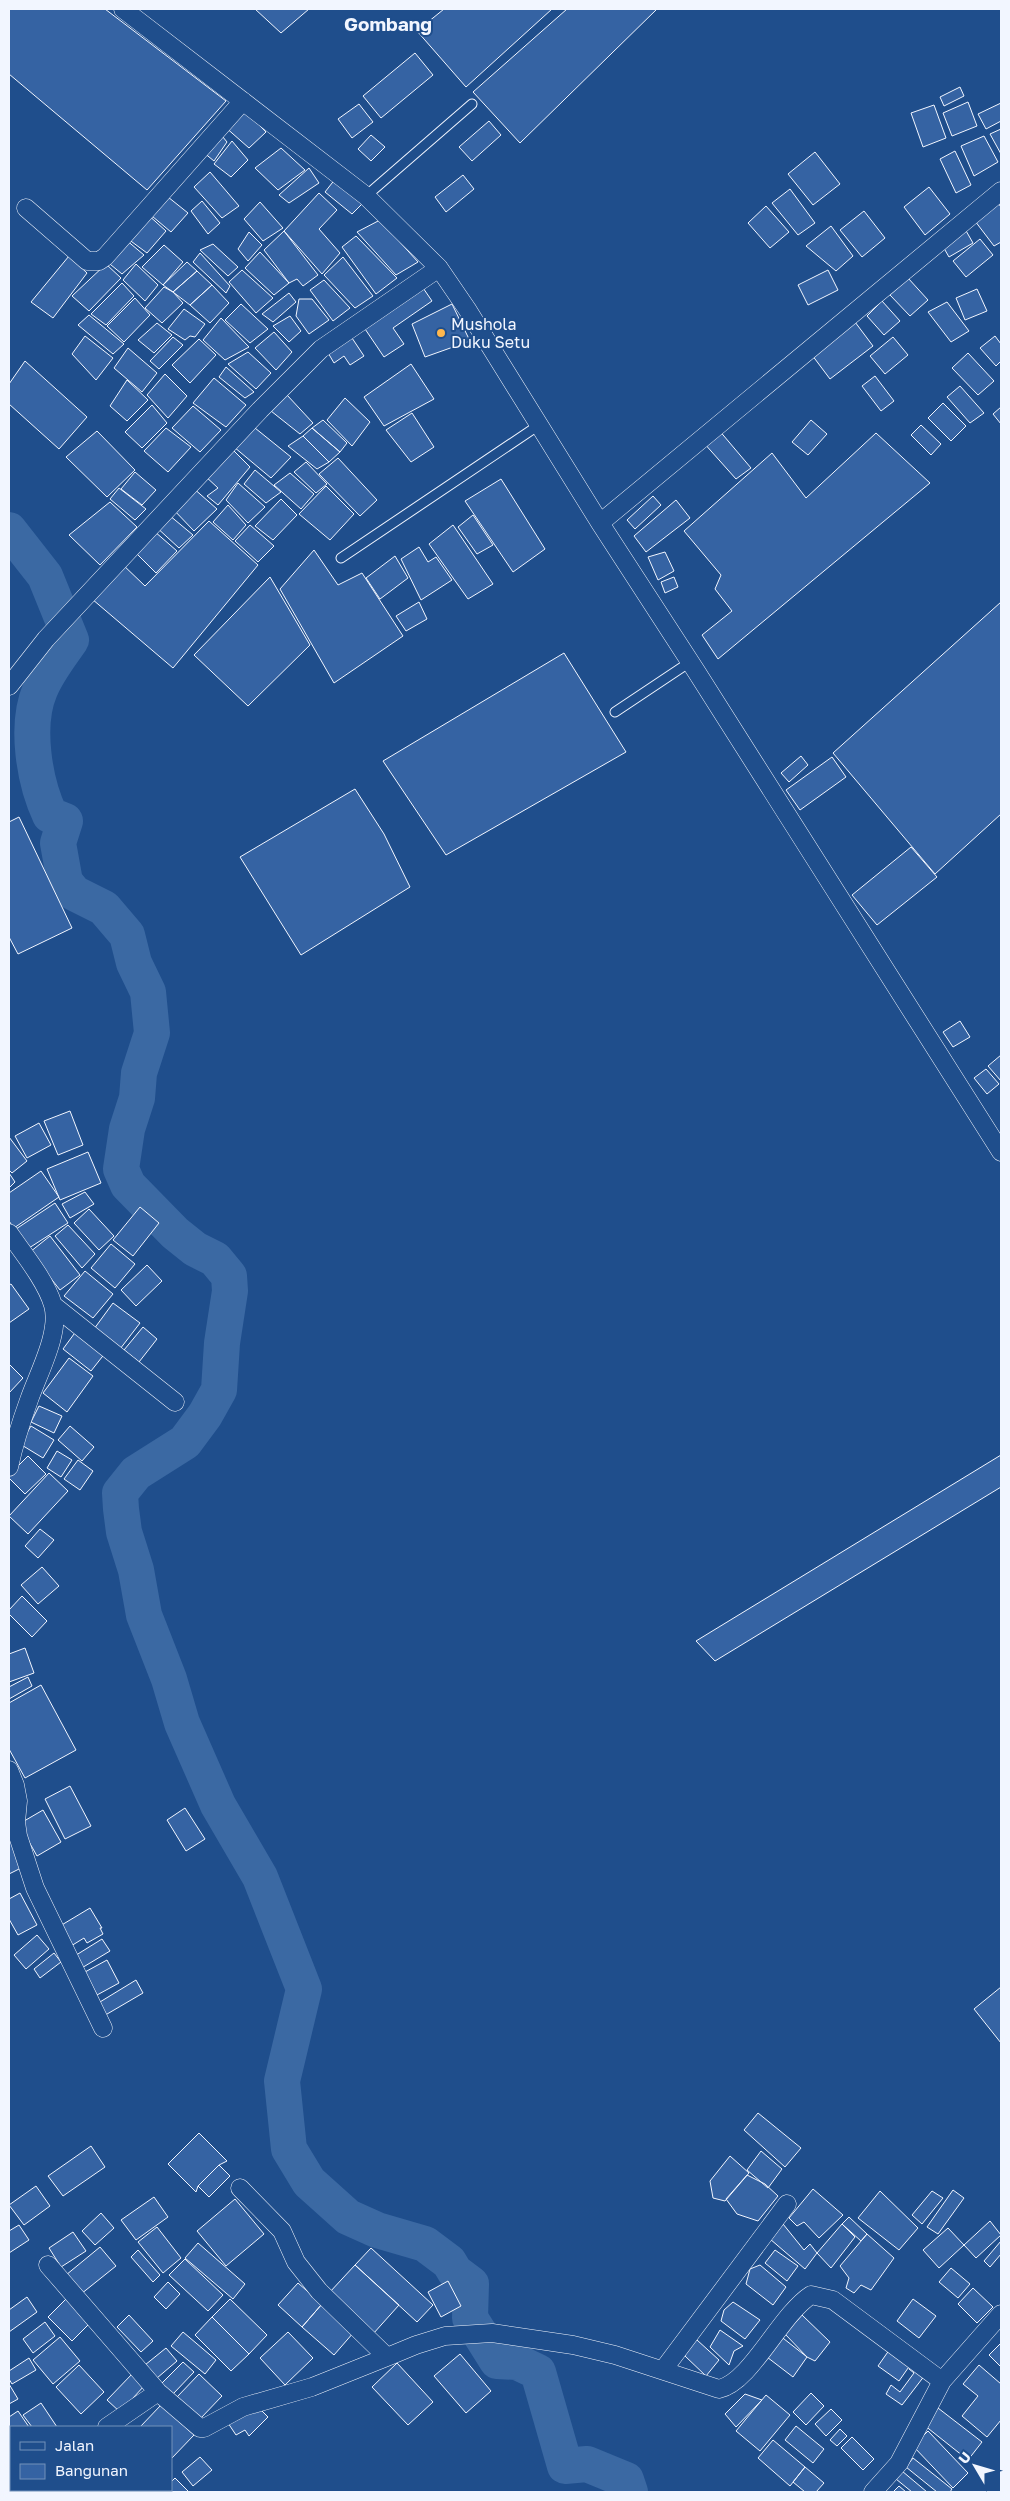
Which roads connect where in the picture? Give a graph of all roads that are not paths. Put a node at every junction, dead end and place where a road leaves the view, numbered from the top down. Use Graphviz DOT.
graph roads {
  1 [pos="123,9"];
  2 [pos="243,101"];
  3 [pos="472,104"];
  4 [pos="1001,191"];
  5 [pos="366,196"];
  6 [pos="26,208"];
  7 [pos="439,268"];
  8 [pos="539,425"];
  9 [pos="600,523"];
  10 [pos="341,558"];
  11 [pos="690,662"];
  12 [pos="9,686"];
  13 [pos="616,712"];
  14 [pos="1001,1152"];
  15 [pos="9,1233"];
  16 [pos="53,1306"];
  17 [pos="175,1402"];
  18 [pos="9,1467"];
  19 [pos="9,1770"];
  20 [pos="103,2028"];
  21 [pos="240,2188"];
  22 [pos="788,2204"];
  23 [pos="48,2265"];
  24 [pos="998,2323"];
  25 [pos="387,2357"];
  26 [pos="663,2370"];
  27 [pos="942,2381"];
  28 [pos="158,2392"];
  29 [pos="108,2426"];
  30 [pos="873,2492"];
  1 -- 2 [label="street"];
  2 -- 5 [label="street"];
  2 -- 6 [label="street"];
  3 -- 5 [label="lane"];
  4 -- 9 [label="street"];
  5 -- 7 [label="street"];
  7 -- 8 [label="street"];
  7 -- 12 [label="street"];
  8 -- 9 [label="street"];
  8 -- 10 [label="lane"];
  9 -- 11 [label="street"];
  11 -- 13 [label="lane"];
  11 -- 14 [label="street"];
  15 -- 16 [label="street"];
  16 -- 17 [label="street"];
  16 -- 18 [label="street"];
  19 -- 20 [label="street"];
  21 -- 25 [label="street"];
  22 -- 26 [label="street"];
  23 -- 28 [label="street"];
  24 -- 27 [label="street"];
  25 -- 26 [label="street"];
  25 -- 28 [label="street"];
  26 -- 27 [label="street"];
  27 -- 30 [label="street"];
  28 -- 29 [label="street"];
}
